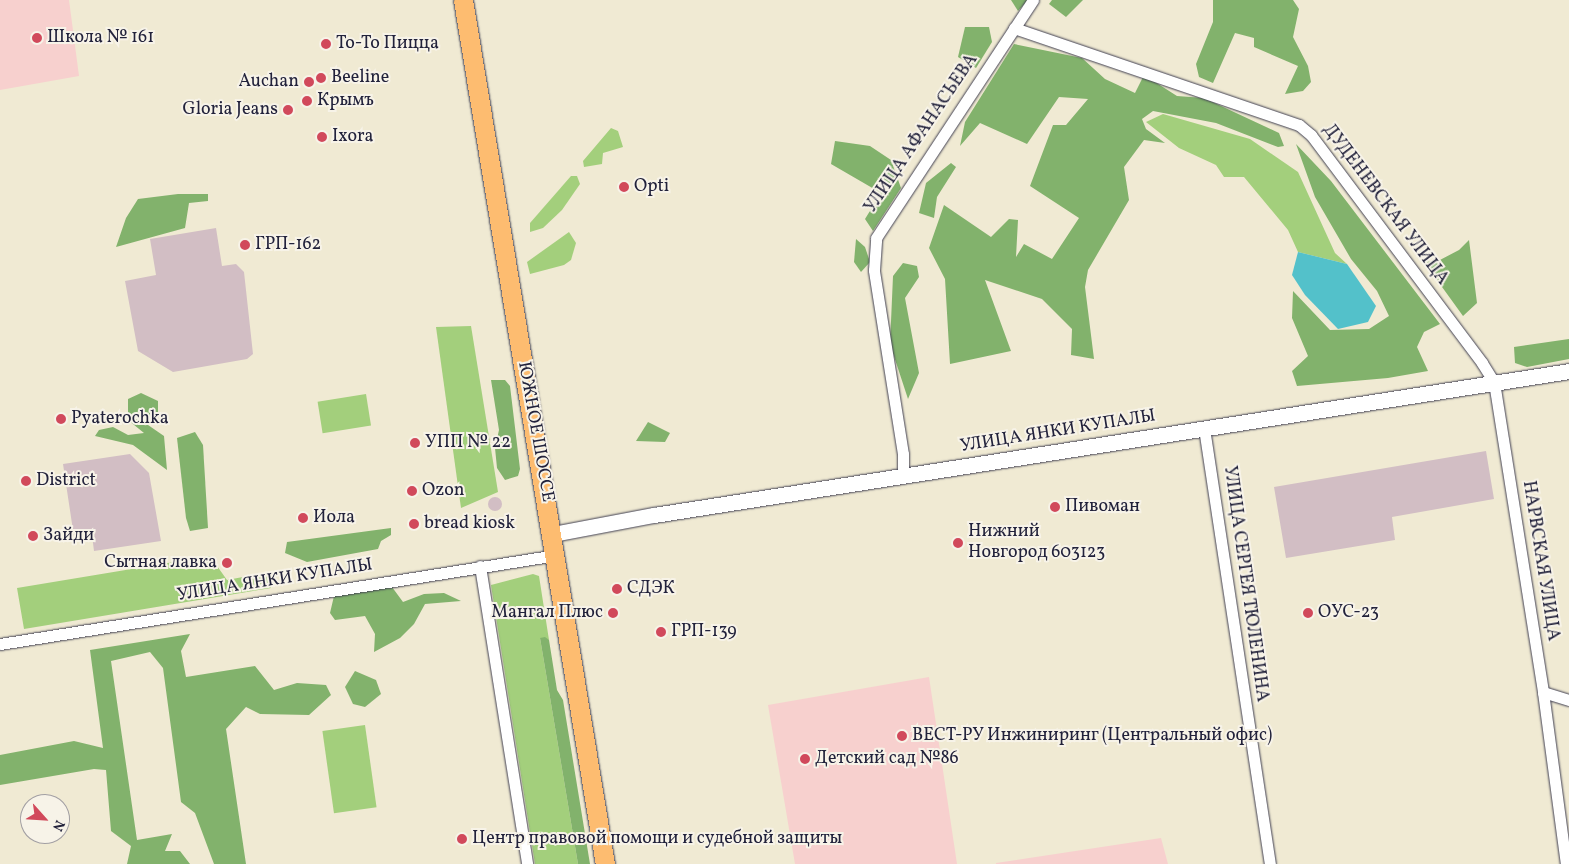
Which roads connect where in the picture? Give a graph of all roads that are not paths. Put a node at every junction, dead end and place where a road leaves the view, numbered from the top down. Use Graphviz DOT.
graph roads {
  1 [pos="462,0"];
  2 [pos="1033,0"];
  3 [pos="1014,28"];
  4 [pos="1569,371"];
  5 [pos="1494,382"];
  6 [pos="1204,428"];
  7 [pos="903,475"];
  8 [pos="553,534"];
  9 [pos="556,555"];
  10 [pos="480,566"];
  11 [pos="0,644"];
  12 [pos="1543,692"];
  13 [pos="1569,700"];
  14 [pos="527,864"];
  15 [pos="605,864"];
  16 [pos="1270,864"];
  17 [pos="1566,864"];
  1 -- 8 [label="main road, ЮЖНОЕ ШОССЕ"];
  2 -- 3 [label="street, УЛИЦА АФАНАСЬЕВА"];
  3 -- 5 [label="street, ДУДЕНЕВСКАЯ УЛИЦА"];
  3 -- 7 [label="street, УЛИЦА АФАНАСЬЕВА"];
  4 -- 5 [label="street, УЛИЦА ЯНКИ КУПАЛЫ"];
  5 -- 6 [label="street, УЛИЦА ЯНКИ КУПАЛЫ"];
  5 -- 12 [label="street, НАРВСКАЯ УЛИЦА"];
  6 -- 7 [label="street, УЛИЦА ЯНКИ КУПАЛЫ"];
  6 -- 16 [label="street, УЛИЦА СЕРГЕЯ ТЮЛЕНИНА"];
  7 -- 8 [label="street, УЛИЦА ЯНКИ КУПАЛЫ"];
  8 -- 9 [label="main road, ЮЖНОЕ ШОССЕ"];
  9 -- 10 [label="street, УЛИЦА ЯНКИ КУПАЛЫ"];
  9 -- 15 [label="main road, ЮЖНОЕ ШОССЕ"];
  10 -- 11 [label="street, УЛИЦА ЯНКИ КУПАЛЫ"];
  10 -- 14 [label="street"];
  12 -- 13 [label="street"];
  12 -- 17 [label="street, НАРВСКАЯ УЛИЦА"];
}
